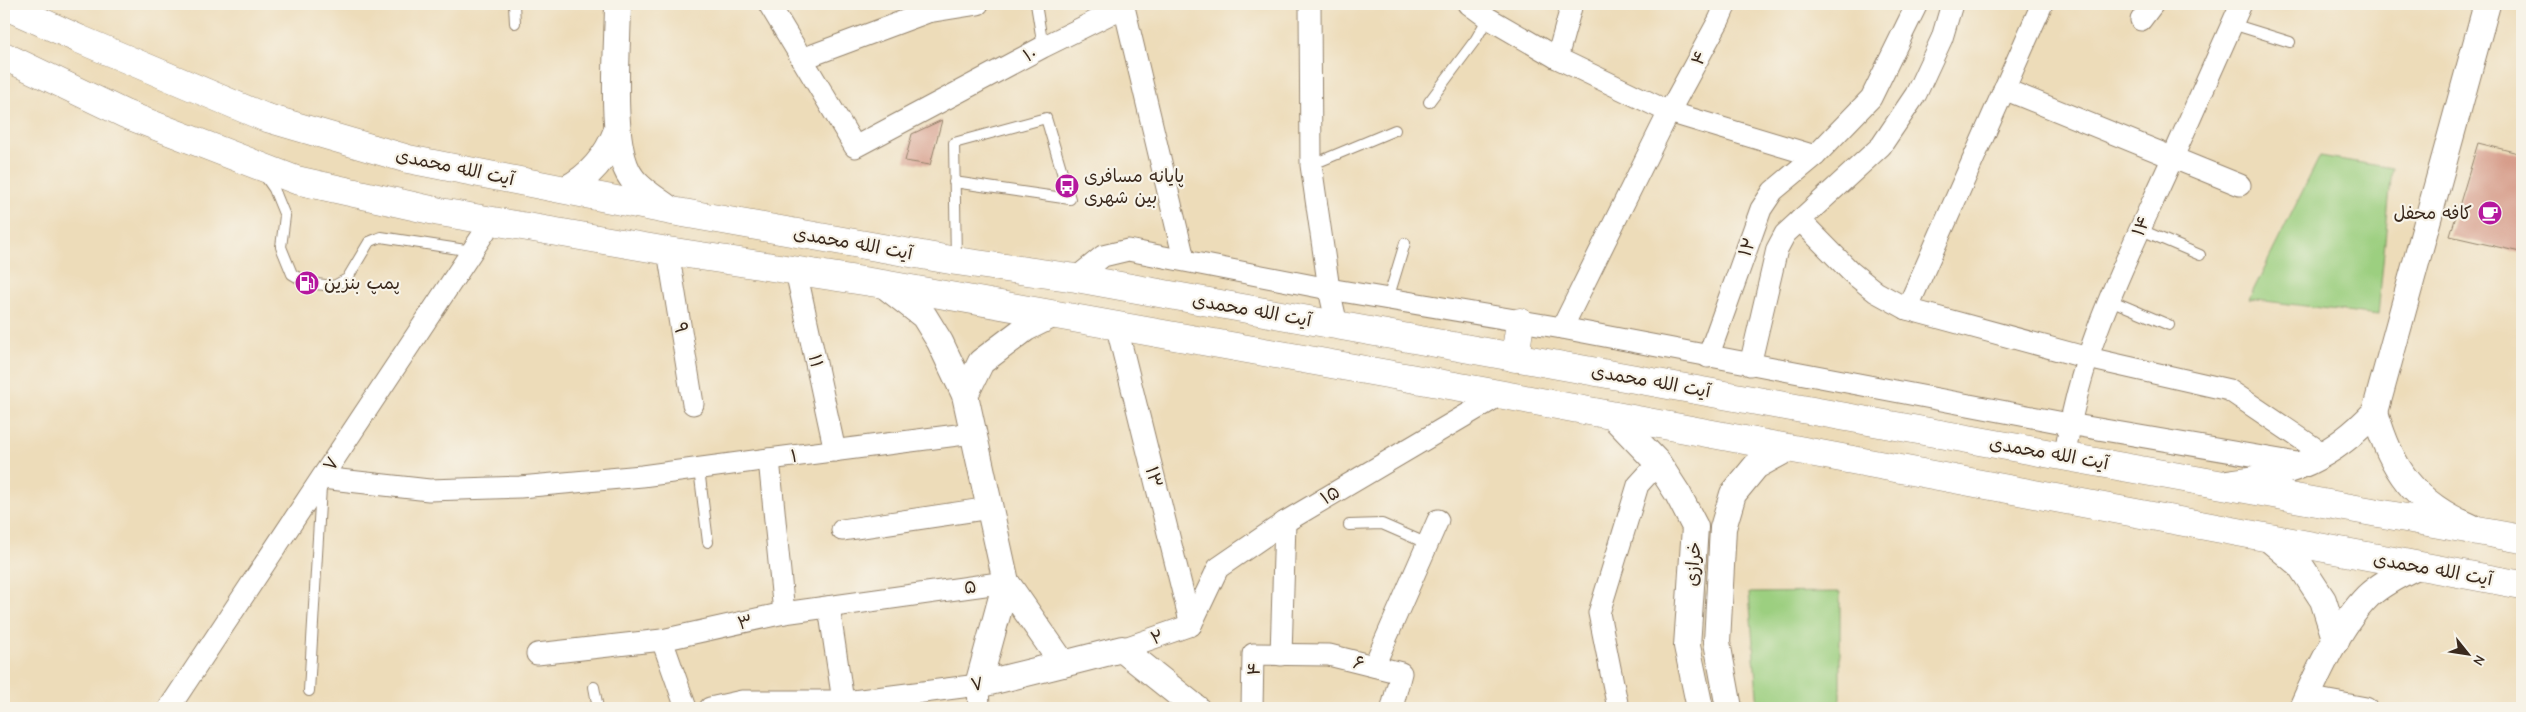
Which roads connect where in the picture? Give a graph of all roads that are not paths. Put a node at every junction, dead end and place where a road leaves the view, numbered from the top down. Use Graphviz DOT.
graph roads {
  1 [pos="514,4"];
  2 [pos="618,4"];
  3 [pos="769,4"];
  4 [pos="978,4"];
  5 [pos="1036,4"];
  6 [pos="1310,4"];
  7 [pos="1572,4"];
  8 [pos="1726,4"];
  9 [pos="1917,4"];
  10 [pos="1952,4"];
  11 [pos="2042,4"];
  12 [pos="2241,4"];
  13 [pos="2487,4"];
  14 [pos="1123,6"];
  15 [pos="1477,8"];
  16 [pos="20,11"];
  17 [pos="515,23"];
  18 [pos="2232,24"];
  19 [pos="2290,42"];
  20 [pos="1043,47"];
  21 [pos="4,56"];
  22 [pos="1557,58"];
  23 [pos="802,59"];
  24 [pos="2004,89"];
  25 [pos="1429,102"];
  26 [pos="1669,112"];
  27 [pos="617,130"];
  28 [pos="1395,130"];
  29 [pos="1815,156"];
  30 [pos="2173,157"];
  31 [pos="256,165"];
  32 [pos="1310,165"];
  33 [pos="954,182"];
  34 [pos="2240,185"];
  35 [pos="566,189"];
  36 [pos="672,211"];
  37 [pos="1800,220"];
  38 [pos="492,221"];
  39 [pos="2139,230"];
  40 [pos="1405,243"];
  41 [pos="472,251"];
  42 [pos="668,252"];
  43 [pos="2200,255"];
  44 [pos="1184,259"];
  45 [pos="956,261"];
  46 [pos="796,271"];
  47 [pos="1076,278"];
  48 [pos="883,284"];
  49 [pos="1329,289"];
  50 [pos="1388,299"];
  51 [pos="2110,300"];
  52 [pos="1907,309"];
  53 [pos="1050,316"];
  54 [pos="1520,322"];
  55 [pos="1337,325"];
  56 [pos="2169,325"];
  57 [pos="1116,328"];
  58 [pos="1562,328"];
  59 [pos="1708,357"];
  60 [pos="1515,358"];
  61 [pos="2088,358"];
  62 [pos="1750,365"];
  63 [pos="1650,381"];
  64 [pos="1709,392"];
  65 [pos="965,395"];
  66 [pos="1500,395"];
  67 [pos="693,404"];
  68 [pos="2375,412"];
  69 [pos="1613,416"];
  70 [pos="1644,422"];
  71 [pos="2069,424"];
  72 [pos="1699,431"];
  73 [pos="973,433"];
  74 [pos="1787,448"];
  75 [pos="835,451"];
  76 [pos="2065,457"];
  77 [pos="769,460"];
  78 [pos="2314,460"];
  79 [pos="1658,463"];
  80 [pos="699,469"];
  81 [pos="322,478"];
  82 [pos="2220,484"];
  83 [pos="990,508"];
  84 [pos="1438,520"];
  85 [pos="1285,522"];
  86 [pos="1349,524"];
  87 [pos="842,530"];
  88 [pos="2481,531"];
  89 [pos="2268,538"];
  90 [pos="2522,540"];
  91 [pos="708,542"];
  92 [pos="1428,544"];
  93 [pos="2417,566"];
  94 [pos="1006,582"];
  95 [pos="2522,585"];
  96 [pos="829,607"];
  97 [pos="784,613"];
  98 [pos="1191,626"];
  99 [pos="662,640"];
  100 [pos="2336,641"];
  101 [pos="1122,649"];
  102 [pos="537,654"];
  103 [pos="1281,655"];
  104 [pos="1063,664"];
  105 [pos="1374,666"];
  106 [pos="594,687"];
  107 [pos="309,691"];
  108 [pos="978,697"];
  109 [pos="2305,703"];
  110 [pos="844,704"];
  111 [pos="169,708"];
  112 [pos="598,708"];
  113 [pos="686,708"];
  114 [pos="710,708"];
  115 [pos="1196,708"];
  116 [pos="1252,708"];
  117 [pos="1392,708"];
  118 [pos="1618,708"];
  119 [pos="1700,708"];
  120 [pos="1729,708"];
  121 [pos="2366,708"];
  1 -- 17 [label="lane"];
  2 -- 27 [label="street"];
  3 -- 23 [label="street, ۱۰"];
  4 -- 23 [label="street"];
  5 -- 20 [label="lane"];
  6 -- 32 [label="street"];
  7 -- 22 [label="street"];
  8 -- 26 [label="street, ۴"];
  9 -- 29 [label="street, ۱۲"];
  10 -- 37 [label="street"];
  11 -- 24 [label="street"];
  12 -- 18 [label="street, ۱۴"];
  13 -- 68 [label="street"];
  14 -- 20 [label="street, ۱۰"];
  14 -- 44 [label="street, ۱۰"];
  15 -- 22 [label="street"];
  15 -- 25 [label="lane"];
  16 -- 35 [label="main road, آیت الله محمدی"];
  18 -- 19 [label="lane"];
  18 -- 30 [label="street, ۱۴"];
  20 -- 23 [label="street, ۱۰"];
  21 -- 31 [label="main road, آیت الله محمدی"];
  22 -- 26 [label="street"];
  24 -- 30 [label="street"];
  24 -- 52 [label="street"];
  26 -- 29 [label="street"];
  26 -- 58 [label="street, ۴"];
  27 -- 35 [label="street"];
  27 -- 36 [label="street"];
  28 -- 32 [label="lane"];
  29 -- 59 [label="street, ۱۲"];
  30 -- 34 [label="street"];
  30 -- 39 [label="street, ۱۴"];
  31 -- 38 [label="main road, آیت الله محمدی"];
  31 -- 41 [label="lane"];
  32 -- 49 [label="street"];
  33 -- 33 [label="lane"];
  33 -- 45 [label="lane"];
  35 -- 36 [label="main road, آیت الله محمدی"];
  36 -- 45 [label="main road, آیت الله محمدی"];
  37 -- 52 [label="street"];
  37 -- 62 [label="street"];
  38 -- 41 [label="street, ۷"];
  38 -- 42 [label="main road, آیت الله محمدی"];
  39 -- 43 [label="lane"];
  39 -- 51 [label="street, ۱۴"];
  40 -- 50 [label="lane"];
  41 -- 81 [label="street, ۷"];
  42 -- 46 [label="main road, آیت الله محمدی"];
  42 -- 67 [label="street, ۹"];
  44 -- 47 [label="street"];
  44 -- 49 [label="street"];
  45 -- 47 [label="main road, آیت الله محمدی"];
  46 -- 48 [label="main road, آیت الله محمدی"];
  46 -- 75 [label="street, ۱۱"];
  47 -- 55 [label="main road, آیت الله محمدی"];
  48 -- 53 [label="main road, آیت الله محمدی"];
  48 -- 65 [label="street"];
  49 -- 50 [label="street"];
  49 -- 55 [label="street"];
  50 -- 54 [label="street"];
  51 -- 56 [label="lane"];
  51 -- 61 [label="street, ۱۴"];
  52 -- 61 [label="street"];
  53 -- 57 [label="main road, آیت الله محمدی"];
  53 -- 65 [label="street"];
  54 -- 58 [label="street"];
  54 -- 60 [label="main road"];
  55 -- 60 [label="main road, آیت الله محمدی"];
  57 -- 66 [label="main road, آیت الله محمدی"];
  57 -- 98 [label="street, ۱۳"];
  58 -- 59 [label="street"];
  59 -- 62 [label="street"];
  60 -- 63 [label="main road, آیت الله محمدی"];
  61 -- 71 [label="street, ۱۴"];
  61 -- 78 [label="street"];
  62 -- 71 [label="street"];
  63 -- 64 [label="main road, آیت الله محمدی"];
  63 -- 70 [label="main road"];
  64 -- 72 [label="main road"];
  64 -- 76 [label="main road, آیت الله محمدی"];
  65 -- 73 [label="street"];
  66 -- 69 [label="main road, آیت الله محمدی"];
  66 -- 85 [label="street, ۱۵"];
  68 -- 78 [label="street"];
  68 -- 88 [label="street"];
  69 -- 70 [label="main road, آیت الله محمدی"];
  69 -- 79 [label="street, خرازی"];
  70 -- 72 [label="main road, آیت الله محمدی"];
  71 -- 76 [label="street, ۱۴"];
  71 -- 78 [label="street"];
  72 -- 74 [label="main road, آیت الله محمدی"];
  73 -- 75 [label="street, ۱"];
  73 -- 83 [label="street"];
  74 -- 89 [label="main road, آیت الله محمدی"];
  74 -- 120 [label="street, خرازی"];
  75 -- 77 [label="street, ۱"];
  76 -- 82 [label="main road, آیت الله محمدی"];
  77 -- 80 [label="street"];
  77 -- 97 [label="street, ۱"];
  78 -- 82 [label="street"];
  79 -- 118 [label="street"];
  79 -- 119 [label="street, خرازی"];
  80 -- 81 [label="street"];
  80 -- 91 [label="lane"];
  81 -- 107 [label="lane"];
  81 -- 111 [label="street, ۷"];
  82 -- 88 [label="main road, آیت الله محمدی"];
  83 -- 87 [label="street"];
  83 -- 94 [label="street"];
  84 -- 92 [label="street"];
  85 -- 98 [label="street, ۱۵"];
  85 -- 103 [label="street"];
  86 -- 92 [label="lane"];
  88 -- 90 [label="main road, آیت الله محمدی"];
  89 -- 93 [label="main road, آیت الله محمدی"];
  89 -- 100 [label="street"];
  92 -- 105 [label="street"];
  93 -- 95 [label="main road, آیت الله محمدی"];
  93 -- 100 [label="street"];
  94 -- 96 [label="street, ۵"];
  94 -- 104 [label="street"];
  94 -- 108 [label="street, ۵"];
  96 -- 97 [label="street, ۳"];
  96 -- 110 [label="street"];
  97 -- 99 [label="street, ۳"];
  98 -- 101 [label="street, ۲"];
  99 -- 102 [label="street, ۳"];
  99 -- 113 [label="street"];
  100 -- 109 [label="street"];
  101 -- 104 [label="street, ۷"];
  101 -- 115 [label="street"];
  103 -- 105 [label="street, ۶"];
  103 -- 116 [label="street, ۴"];
  104 -- 108 [label="street, ۷"];
  105 -- 117 [label="street, ۶"];
  106 -- 112 [label="lane"];
  108 -- 110 [label="street, ۷"];
  109 -- 121 [label="street"];
  110 -- 114 [label="street, ۷"];
}
